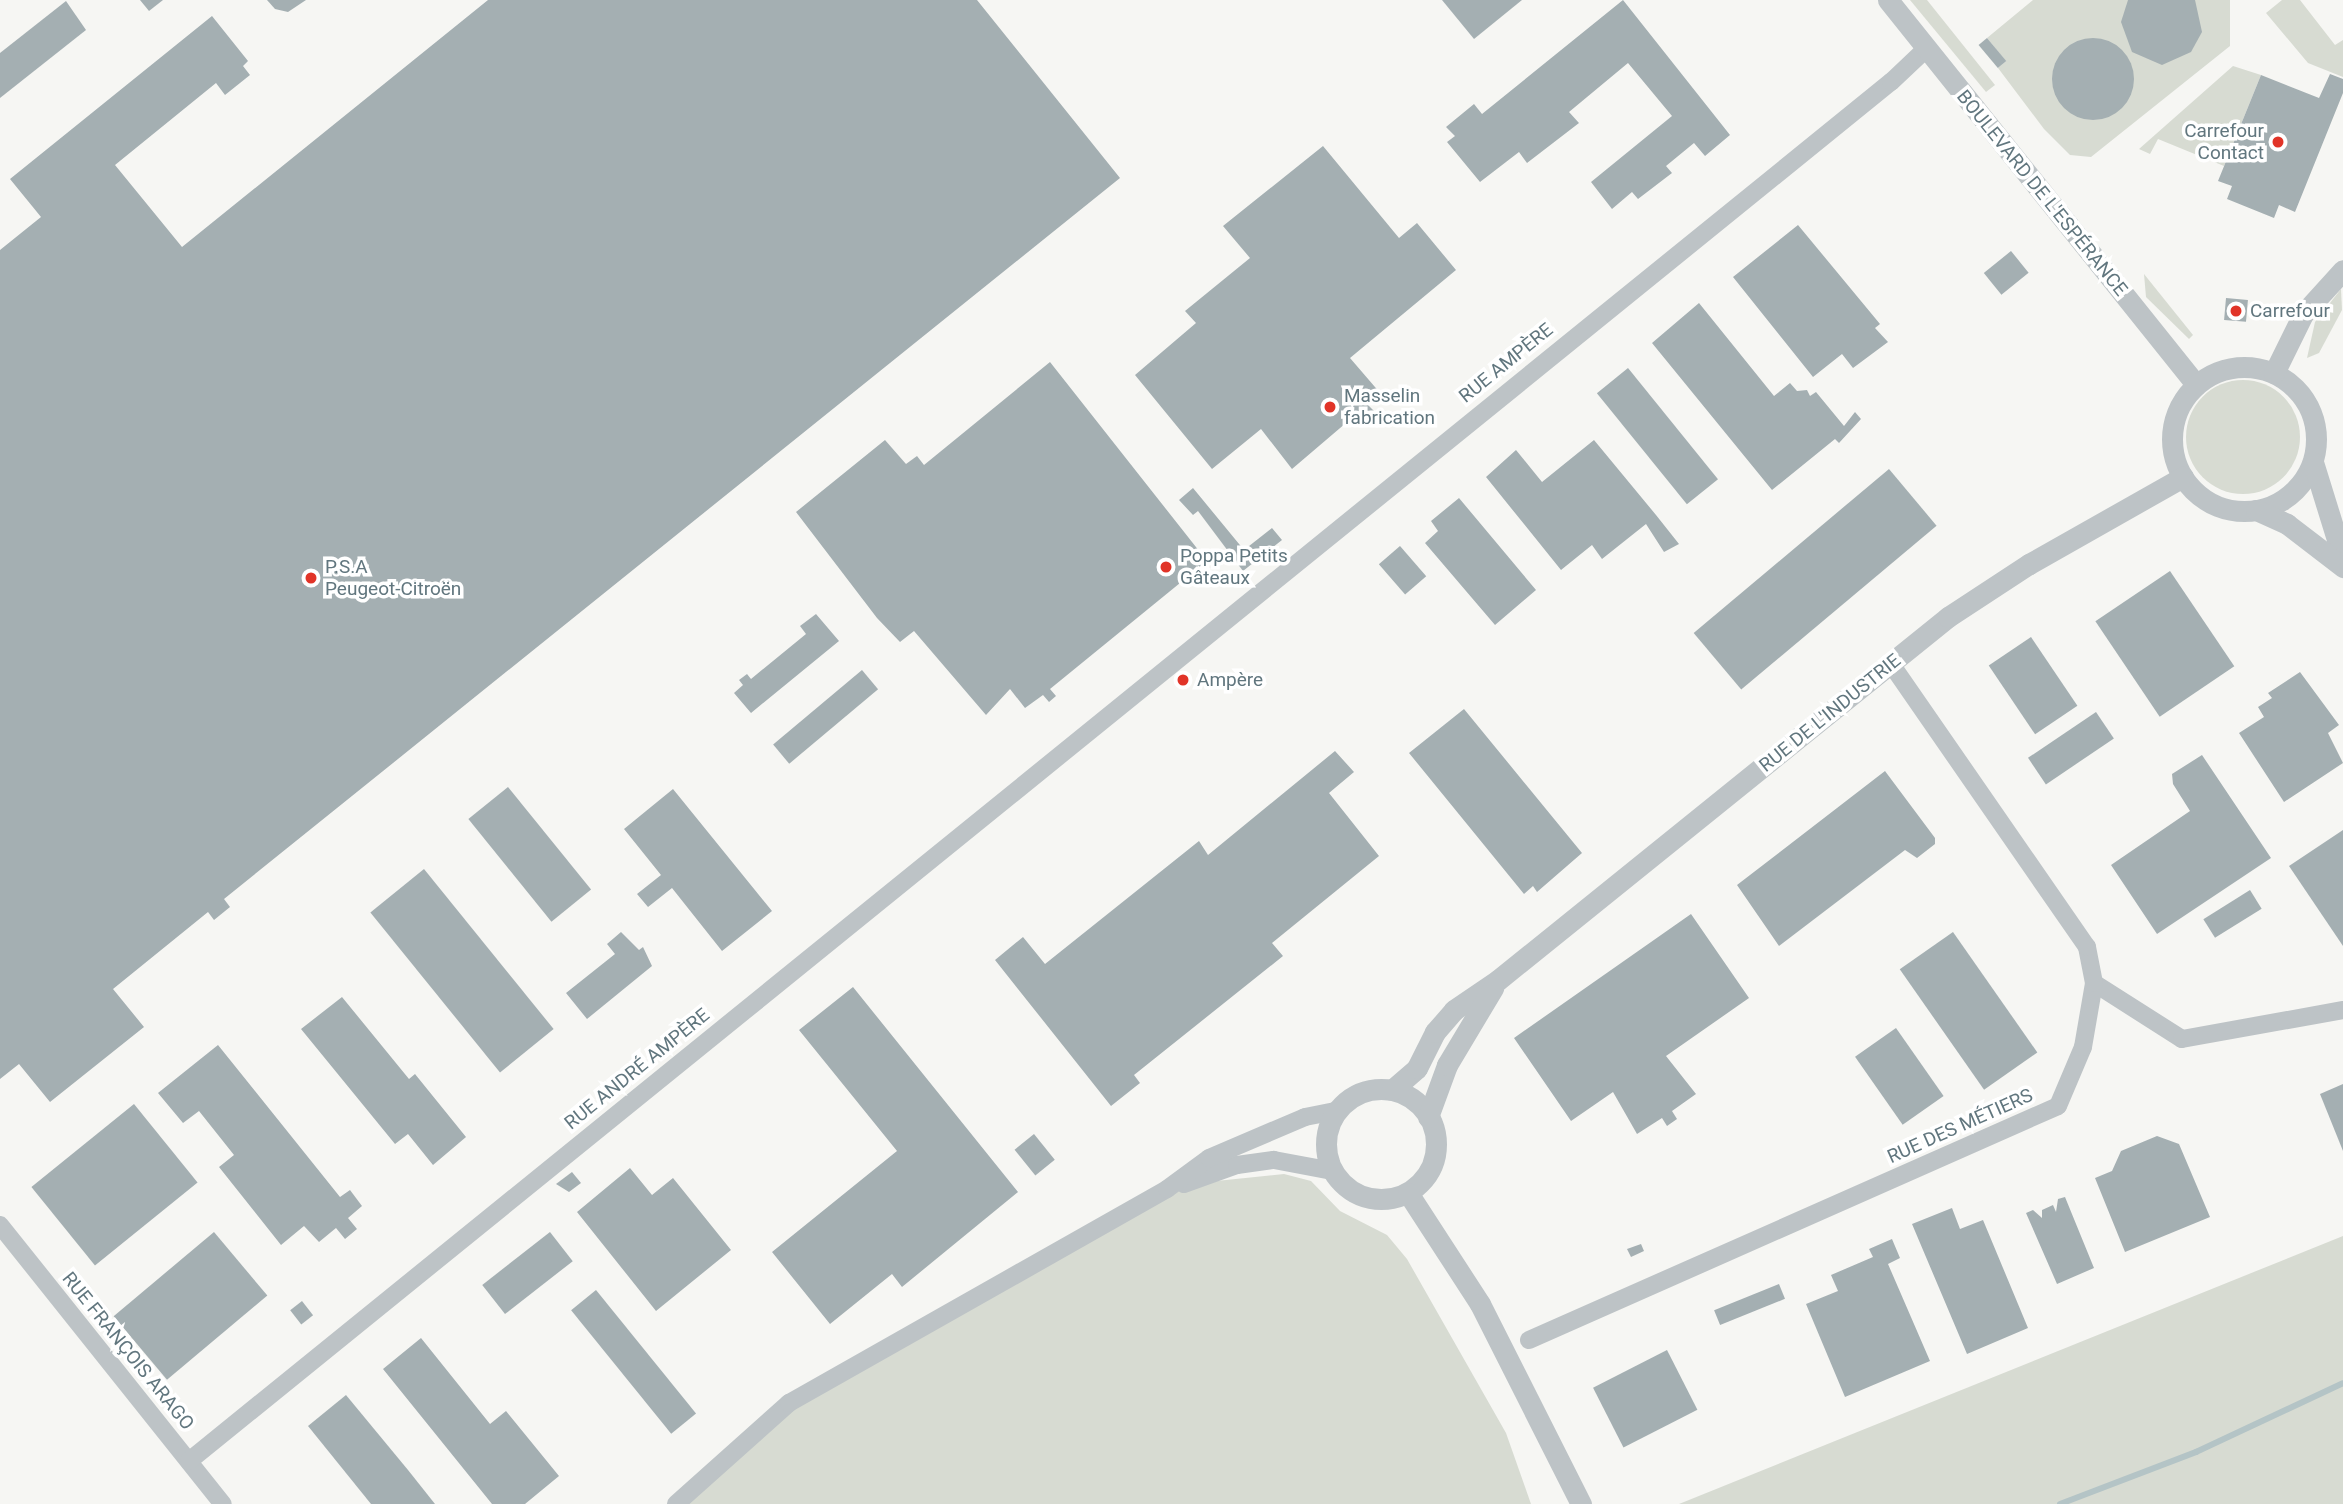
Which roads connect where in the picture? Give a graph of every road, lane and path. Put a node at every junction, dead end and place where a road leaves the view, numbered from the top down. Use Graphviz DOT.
graph roads {
  1 [pos="1888,0"];
  2 [pos="1927,48"];
  3 [pos="2343,270"];
  4 [pos="2274,373"];
  5 [pos="2196,385"];
  6 [pos="2313,462"];
  7 [pos="2183,477"];
  8 [pos="2256,510"];
  9 [pos="2343,559"];
  10 [pos="2343,567"];
  11 [pos="1891,664"];
  12 [pos="1112,710"];
  13 [pos="1498,980"];
  14 [pos="2094,983"];
  15 [pos="2343,1010"];
  16 [pos="1392,1090"];
  17 [pos="1337,1111"];
  18 [pos="1428,1117"];
  19 [pos="1332,1171"];
  20 [pos="1167,1189"];
  21 [pos="1408,1193"];
  22 [pos="0,1225"];
  23 [pos="1529,1340"];
  24 [pos="189,1461"];
  25 [pos="223,1504"];
  26 [pos="676,1504"];
  27 [pos="1580,1504"];
  1 -- 2 [label="street, BOULEVARD DE L'ESPÉRANCE"];
  2 -- 5 [label="street, BOULEVARD DE L'ESPÉRANCE"];
  2 -- 12 [label="street, RUE AMPÈRE"];
  3 -- 4 [label="street"];
  4 -- 5 [label="street"];
  4 -- 6 [label="street"];
  5 -- 7 [label="street"];
  6 -- 8 [label="street"];
  6 -- 9 [label="street"];
  7 -- 8 [label="street"];
  7 -- 11 [label="street, RUE DE L'INDUSTRIE"];
  8 -- 10 [label="street"];
  11 -- 13 [label="street, RUE DE L'INDUSTRIE"];
  11 -- 14 [label="street, RUE DES MÉTIERS"];
  12 -- 24 [label="street, RUE ANDRÉ AMPÈRE"];
  13 -- 16 [label="street, RUE DE L'INDUSTRIE"];
  13 -- 18 [label="street, RUE DE L'INDUSTRIE"];
  14 -- 15 [label="street"];
  14 -- 23 [label="street, RUE DES MÉTIERS"];
  16 -- 17 [label="street"];
  16 -- 18 [label="street"];
  17 -- 19 [label="street"];
  17 -- 20 [label="street"];
  18 -- 21 [label="street"];
  19 -- 20 [label="street"];
  19 -- 21 [label="street"];
  20 -- 26 [label="street"];
  21 -- 27 [label="street"];
  22 -- 24 [label="street, RUE FRANÇOIS ARAGO"];
  24 -- 25 [label="street, RUE FRANÇOIS ARAGO"];
}
